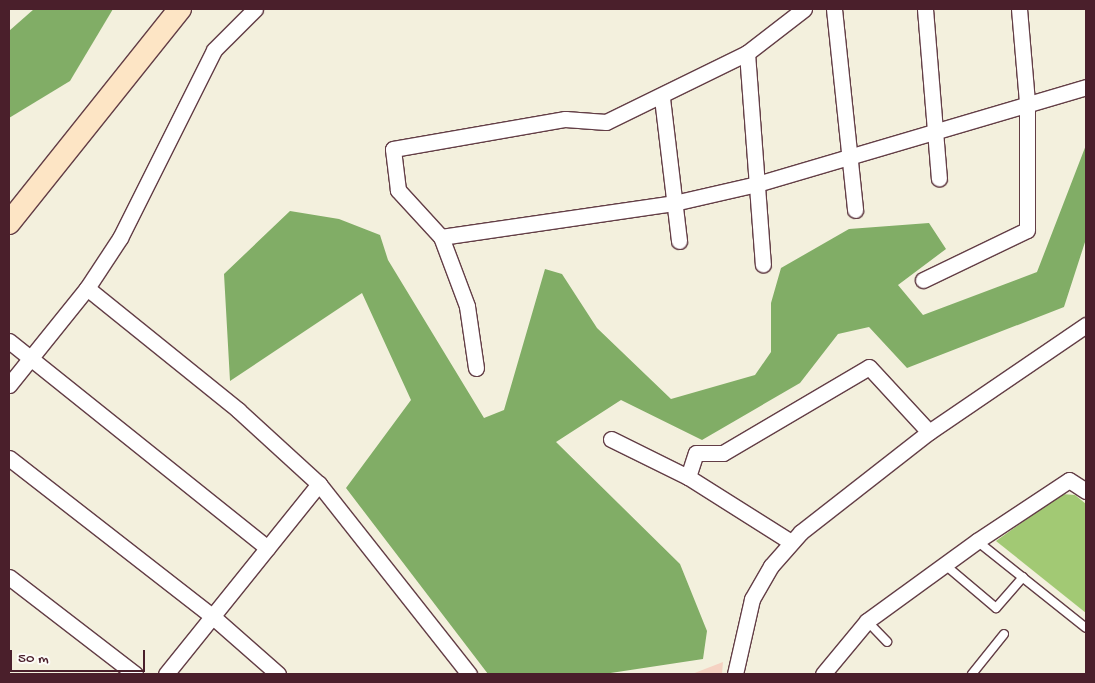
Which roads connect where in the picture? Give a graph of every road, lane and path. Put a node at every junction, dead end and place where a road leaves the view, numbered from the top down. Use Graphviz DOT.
graph roads {
  1 [pos="180,9"];
  2 [pos="255,9"];
  3 [pos="804,9"];
  4 [pos="834,9"];
  5 [pos="925,9"];
  6 [pos="1019,9"];
  7 [pos="747,53"];
  8 [pos="1086,87"];
  9 [pos="662,98"];
  10 [pos="1028,102"];
  11 [pos="936,129"];
  12 [pos="848,155"];
  13 [pos="939,178"];
  14 [pos="757,184"];
  15 [pos="674,203"];
  16 [pos="855,210"];
  17 [pos="9,223"];
  18 [pos="442,237"];
  19 [pos="679,242"];
  20 [pos="763,264"];
  21 [pos="923,280"];
  22 [pos="87,288"];
  23 [pos="1086,325"];
  24 [pos="9,341"];
  25 [pos="31,358"];
  26 [pos="476,368"];
  27 [pos="9,386"];
  28 [pos="930,432"];
  29 [pos="610,439"];
  30 [pos="9,458"];
  31 [pos="688,477"];
  32 [pos="320,484"];
  33 [pos="1086,491"];
  34 [pos="977,541"];
  35 [pos="791,542"];
  36 [pos="267,548"];
  37 [pos="944,564"];
  38 [pos="9,577"];
  39 [pos="1023,578"];
  40 [pos="212,616"];
  41 [pos="868,620"];
  42 [pos="1086,628"];
  43 [pos="1004,634"];
  44 [pos="887,642"];
  45 [pos="737,673"];
  46 [pos="135,674"];
  47 [pos="166,674"];
  48 [pos="278,674"];
  49 [pos="469,674"];
  50 [pos="823,674"];
  51 [pos="972,674"];
  1 -- 17 [label="street"];
  2 -- 22 [label="street"];
  3 -- 7 [label="street"];
  4 -- 12 [label="street"];
  5 -- 11 [label="street"];
  6 -- 10 [label="street"];
  7 -- 9 [label="street"];
  7 -- 14 [label="street"];
  8 -- 10 [label="street"];
  9 -- 15 [label="street"];
  9 -- 18 [label="street"];
  10 -- 11 [label="street"];
  10 -- 21 [label="street"];
  11 -- 12 [label="street"];
  11 -- 13 [label="street"];
  12 -- 14 [label="street"];
  12 -- 16 [label="street"];
  14 -- 15 [label="street"];
  14 -- 20 [label="street"];
  15 -- 18 [label="street"];
  15 -- 19 [label="street"];
  18 -- 26 [label="street"];
  22 -- 25 [label="street"];
  22 -- 32 [label="street"];
  23 -- 28 [label="street"];
  24 -- 25 [label="street"];
  25 -- 27 [label="street"];
  25 -- 36 [label="street"];
  28 -- 31 [label="street"];
  28 -- 35 [label="street"];
  29 -- 31 [label="street"];
  30 -- 40 [label="street"];
  31 -- 35 [label="street"];
  32 -- 36 [label="street"];
  32 -- 49 [label="street"];
  33 -- 34 [label="street"];
  34 -- 37 [label="street"];
  34 -- 39 [label="lane"];
  35 -- 45 [label="street"];
  36 -- 40 [label="street"];
  37 -- 39 [label="lane"];
  37 -- 41 [label="street"];
  38 -- 46 [label="street"];
  39 -- 42 [label="lane"];
  40 -- 47 [label="street"];
  40 -- 48 [label="street"];
  41 -- 44 [label="lane"];
  41 -- 50 [label="street"];
  43 -- 51 [label="lane"];
}
